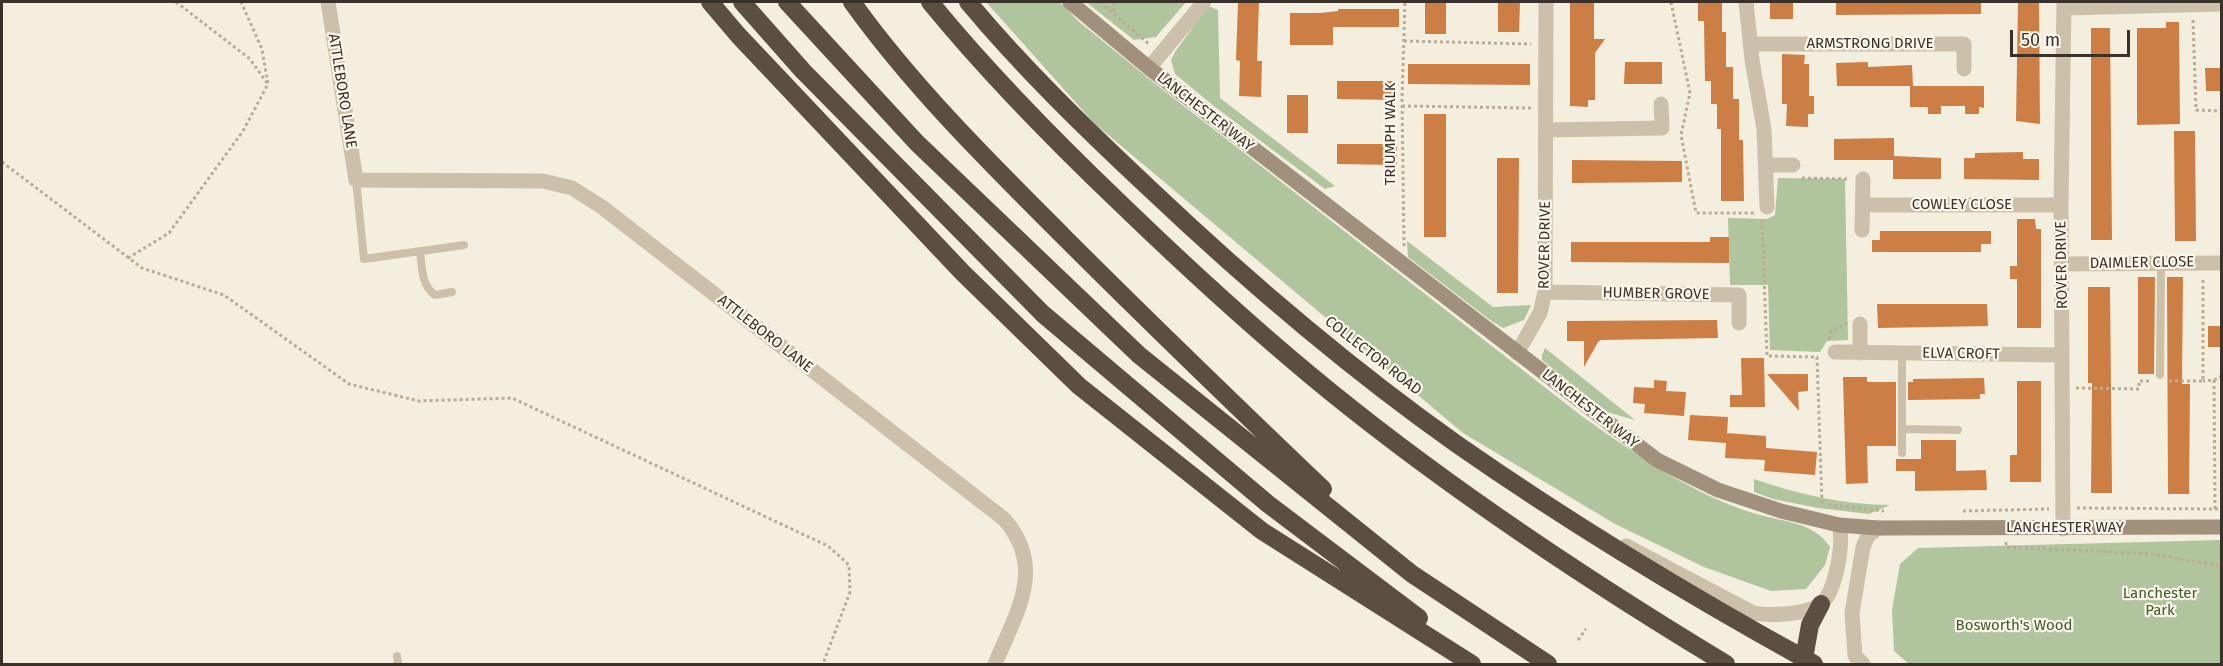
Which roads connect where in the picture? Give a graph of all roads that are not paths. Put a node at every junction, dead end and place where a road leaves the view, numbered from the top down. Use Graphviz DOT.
graph roads {
  1 [pos="328,2"];
  2 [pos="710,2"];
  3 [pos="742,2"];
  4 [pos="787,2"];
  5 [pos="852,2"];
  6 [pos="930,2"];
  7 [pos="968,2"];
  8 [pos="1070,2"];
  9 [pos="1204,2"];
  10 [pos="1546,2"];
  11 [pos="1746,2"];
  12 [pos="2222,4"];
  13 [pos="2064,5"];
  14 [pos="1750,44"];
  15 [pos="1149,69"];
  16 [pos="1964,69"];
  17 [pos="1661,104"];
  18 [pos="1546,130"];
  19 [pos="1768,165"];
  20 [pos="1793,165"];
  21 [pos="1863,179"];
  22 [pos="356,180"];
  23 [pos="1863,205"];
  24 [pos="2061,206"];
  25 [pos="1767,207"];
  26 [pos="1862,230"];
  27 [pos="464,246"];
  28 [pos="420,251"];
  29 [pos="2222,263"];
  30 [pos="2063,264"];
  31 [pos="2161,265"];
  32 [pos="452,292"];
  33 [pos="1545,292"];
  34 [pos="1739,323"];
  35 [pos="1860,324"];
  36 [pos="1835,352"];
  37 [pos="1517,353"];
  38 [pos="1860,353"];
  39 [pos="1902,353"];
  40 [pos="2062,355"];
  41 [pos="2160,375"];
  42 [pos="1903,429"];
  43 [pos="1958,430"];
  44 [pos="1902,453"];
  45 [pos="1536,497"];
  46 [pos="1839,525"];
  47 [pos="2222,527"];
  48 [pos="1878,528"];
  49 [pos="2063,529"];
  50 [pos="1412,574"];
  51 [pos="1821,604"];
  52 [pos="1806,662"];
  53 [pos="995,664"];
  54 [pos="1472,664"];
  55 [pos="1480,664"];
  56 [pos="1548,664"];
  57 [pos="1726,664"];
  58 [pos="1863,664"];
  1 -- 22 [label="street, ATTLEBORO LANE"];
  2 -- 54 [label="highway"];
  3 -- 55 [label="highway"];
  4 -- 50 [label="highway"];
  5 -- 50 [label="highway"];
  6 -- 57 [label="highway"];
  7 -- 45 [label="highway, COLLECTOR ROAD"];
  8 -- 15 [label="street, LANCHESTER WAY"];
  9 -- 15 [label="street"];
  10 -- 18 [label="street, ROVER DRIVE"];
  11 -- 14 [label="street"];
  12 -- 13 [label="street"];
  13 -- 24 [label="street, ROVER DRIVE"];
  14 -- 16 [label="street, ARMSTRONG DRIVE"];
  14 -- 19 [label="street"];
  15 -- 37 [label="street, LANCHESTER WAY"];
  17 -- 18 [label="street"];
  18 -- 33 [label="street, ROVER DRIVE"];
  19 -- 20 [label="street"];
  19 -- 25 [label="street"];
  21 -- 23 [label="street"];
  22 -- 28 [label="lane, ATTLEBORO LANE"];
  22 -- 53 [label="street, ATTLEBORO LANE"];
  23 -- 24 [label="street, COWLEY CLOSE"];
  23 -- 26 [label="street"];
  24 -- 30 [label="street, ROVER DRIVE"];
  27 -- 28 [label="lane"];
  28 -- 32 [label="lane"];
  29 -- 31 [label="street, DAIMLER CLOSE"];
  30 -- 31 [label="street, DAIMLER CLOSE"];
  30 -- 40 [label="street, ROVER DRIVE"];
  31 -- 41 [label="lane"];
  33 -- 34 [label="street, HUMBER GROVE"];
  33 -- 37 [label="street, ROVER DRIVE"];
  35 -- 38 [label="street"];
  36 -- 38 [label="street, ELVA CROFT"];
  37 -- 46 [label="street, LANCHESTER WAY"];
  38 -- 39 [label="street, ELVA CROFT"];
  39 -- 40 [label="street, ELVA CROFT"];
  39 -- 42 [label="lane"];
  40 -- 49 [label="street, ROVER DRIVE"];
  42 -- 43 [label="lane"];
  42 -- 44 [label="lane"];
  45 -- 51 [label="street"];
  45 -- 52 [label="highway, COLLECTOR ROAD"];
  46 -- 48 [label="street, LANCHESTER WAY"];
  46 -- 51 [label="street"];
  47 -- 49 [label="street, LANCHESTER WAY"];
  48 -- 49 [label="street, LANCHESTER WAY"];
  48 -- 58 [label="street"];
  50 -- 56 [label="highway"];
  51 -- 52 [label="highway"];
}
